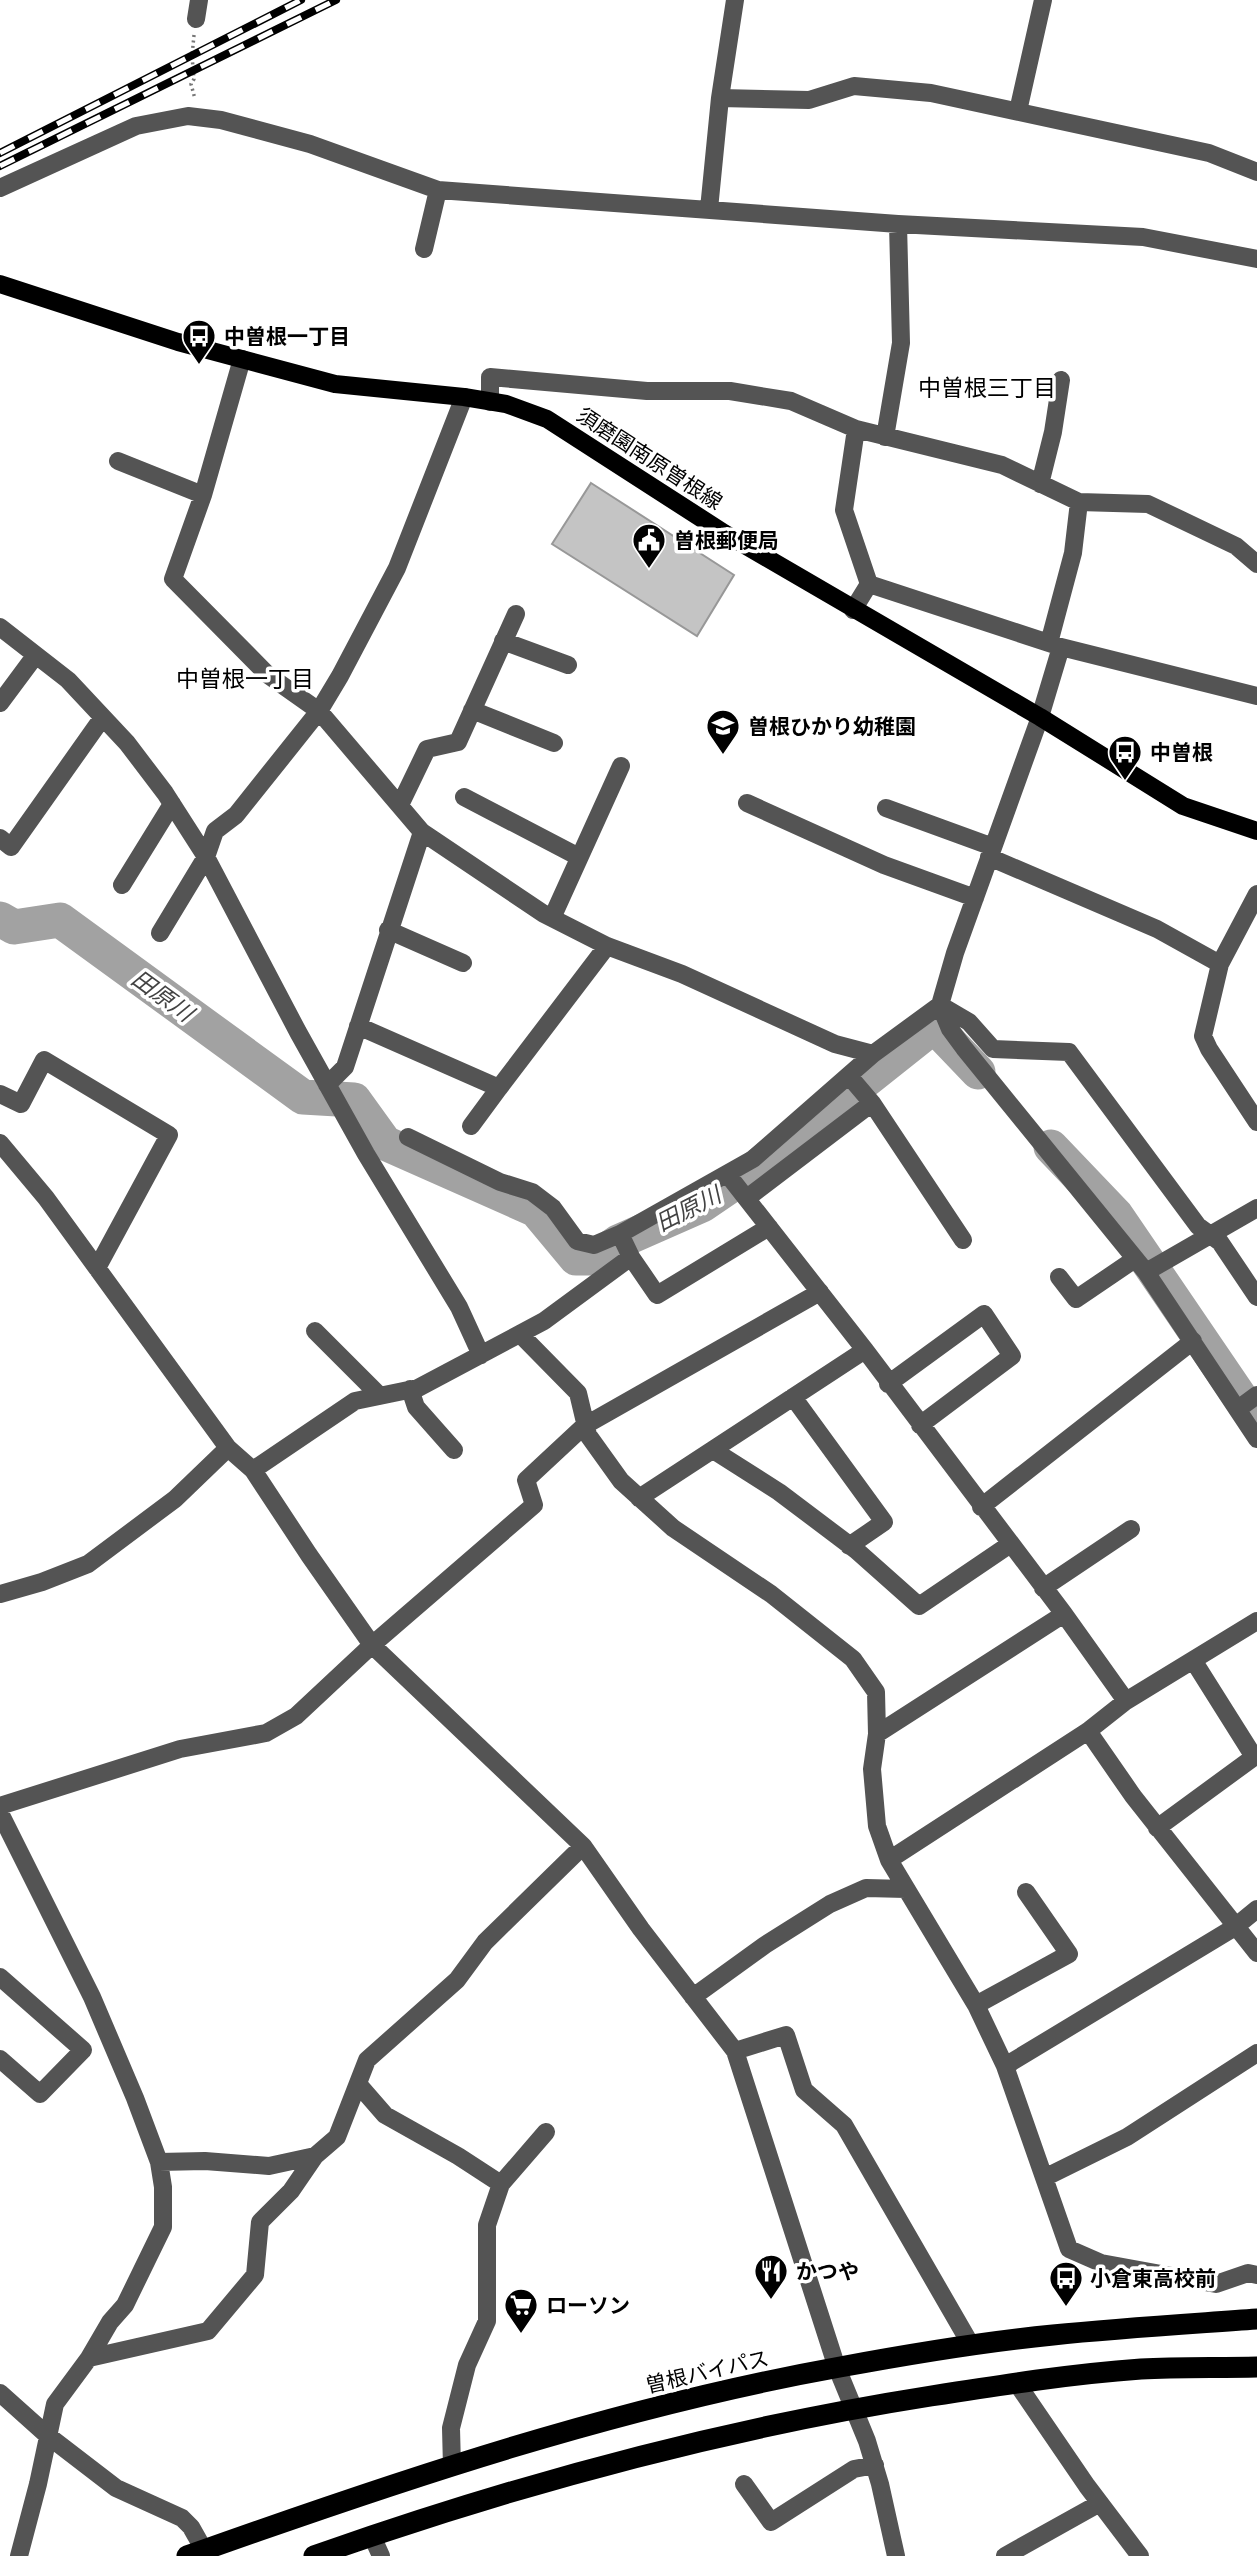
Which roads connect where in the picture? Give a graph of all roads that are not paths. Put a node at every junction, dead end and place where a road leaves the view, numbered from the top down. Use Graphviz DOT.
graph roads {
  1 [pos="199,0"];
  2 [pos="735,0"];
  3 [pos="1043,0"];
  4 [pos="196,19"];
  5 [pos="720,98"];
  6 [pos="1018,111"];
  7 [pos="1257,172"];
  8 [pos="0,188"];
  9 [pos="438,190"];
  10 [pos="709,209"];
  11 [pos="898,224"];
  12 [pos="424,249"];
  13 [pos="1257,259"];
  14 [pos="0,285"];
  15 [pos="242,359"];
  16 [pos="1061,380"];
  17 [pos="464,397"];
  18 [pos="490,402"];
  19 [pos="856,429"];
  20 [pos="885,437"];
  21 [pos="118,461"];
  22 [pos="1040,484"];
  23 [pos="203,495"];
  24 [pos="1079,502"];
  25 [pos="1257,564"];
  26 [pos="869,584"];
  27 [pos="853,610"];
  28 [pos="516,614"];
  29 [pos="0,627"];
  30 [pos="503,640"];
  31 [pos="1055,645"];
  32 [pos="35,656"];
  33 [pos="568,665"];
  34 [pos="1255,690"];
  35 [pos="0,703"];
  36 [pos="472,710"];
  37 [pos="318,711"];
  38 [pos="103,717"];
  39 [pos="1040,717"];
  40 [pos="554,743"];
  41 [pos="621,766"];
  42 [pos="464,797"];
  43 [pos="747,803"];
  44 [pos="172,804"];
  45 [pos="400,805"];
  46 [pos="886,808"];
  47 [pos="1257,831"];
  48 [pos="422,832"];
  49 [pos="0,838"];
  50 [pos="991,852"];
  51 [pos="206,857"];
  52 [pos="579,857"];
  53 [pos="122,885"];
  54 [pos="1257,894"];
  55 [pos="975,898"];
  56 [pos="552,918"];
  57 [pos="388,930"];
  58 [pos="160,933"];
  59 [pos="607,946"];
  60 [pos="463,963"];
  61 [pos="1220,964"];
  62 [pos="940,1005"];
  63 [pos="358,1026"];
  64 [pos="873,1054"];
  65 [pos="849,1076"];
  66 [pos="327,1085"];
  67 [pos="499,1088"];
  68 [pos="0,1094"];
  69 [pos="872,1103"];
  70 [pos="1257,1122"];
  71 [pos="471,1126"];
  72 [pos="408,1137"];
  73 [pos="0,1143"];
  74 [pos="729,1175"];
  75 [pos="747,1198"];
  76 [pos="1257,1208"];
  77 [pos="769,1227"];
  78 [pos="620,1234"];
  79 [pos="1211,1236"];
  80 [pos="963,1240"];
  81 [pos="631,1257"];
  82 [pos="1141,1265"];
  83 [pos="97,1268"];
  84 [pos="1059,1277"];
  85 [pos="820,1292"];
  86 [pos="1257,1297"];
  87 [pos="316,1331"];
  88 [pos="520,1334"];
  89 [pos="1193,1341"];
  90 [pos="865,1350"];
  91 [pos="481,1355"];
  92 [pos="888,1384"];
  93 [pos="410,1390"];
  94 [pos="1257,1395"];
  95 [pos="380,1396"];
  96 [pos="793,1397"];
  97 [pos="1238,1409"];
  98 [pos="920,1425"];
  99 [pos="584,1426"];
  100 [pos="1257,1438"];
  101 [pos="228,1448"];
  102 [pos="454,1450"];
  103 [pos="713,1450"];
  104 [pos="253,1470"];
  105 [pos="639,1498"];
  106 [pos="981,1507"];
  107 [pos="1131,1529"];
  108 [pos="1009,1545"];
  109 [pos="849,1546"];
  110 [pos="1043,1588"];
  111 [pos="0,1594"];
  112 [pos="1064,1614"];
  113 [pos="1257,1621"];
  114 [pos="372,1645"];
  115 [pos="1193,1660"];
  116 [pos="1126,1702"];
  117 [pos="1088,1731"];
  118 [pos="877,1734"];
  119 [pos="0,1806"];
  120 [pos="0,1813"];
  121 [pos="1157,1828"];
  122 [pos="583,1846"];
  123 [pos="889,1860"];
  124 [pos="906,1889"];
  125 [pos="1026,1892"];
  126 [pos="1257,1909"];
  127 [pos="1235,1927"];
  128 [pos="1257,1953"];
  129 [pos="0,1978"];
  130 [pos="693,1997"];
  131 [pos="976,2005"];
  132 [pos="735,2050"];
  133 [pos="1257,2053"];
  134 [pos="0,2059"];
  135 [pos="1005,2066"];
  136 [pos="358,2084"];
  137 [pos="546,2132"];
  138 [pos="316,2156"];
  139 [pos="159,2162"];
  140 [pos="1046,2177"];
  141 [pos="501,2184"];
  142 [pos="1257,2275"];
  143 [pos="1257,2319"];
  144 [pos="971,2345"];
  145 [pos="89,2358"];
  146 [pos="1257,2367"];
  147 [pos="836,2368"];
  148 [pos="1016,2382"];
  149 [pos="0,2393"];
  150 [pos="853,2408"];
  151 [pos="47,2435"];
  152 [pos="874,2465"];
  153 [pos="452,2467"];
  154 [pos="744,2484"];
  155 [pos="1100,2503"];
  156 [pos="372,2536"];
  157 [pos="195,2553"];
  158 [pos="19,2556"];
  159 [pos="314,2556"];
  160 [pos="381,2556"];
  161 [pos="896,2556"];
  162 [pos="1006,2556"];
  163 [pos="1140,2556"];
  1 -- 4 [label="street"];
  2 -- 5 [label="street"];
  3 -- 6 [label="street"];
  5 -- 6 [label="street"];
  5 -- 10 [label="street"];
  6 -- 7 [label="street"];
  8 -- 9 [label="street"];
  9 -- 10 [label="street"];
  9 -- 12 [label="street"];
  10 -- 11 [label="street"];
  11 -- 13 [label="street"];
  11 -- 20 [label="street"];
  14 -- 15 [label="main road, 須磨園南原曽根線"];
  15 -- 17 [label="main road, 須磨園南原曽根線"];
  15 -- 23 [label="street"];
  16 -- 22 [label="street"];
  17 -- 18 [label="main road, 須磨園南原曽根線"];
  17 -- 37 [label="street"];
  18 -- 19 [label="street"];
  18 -- 27 [label="main road, 須磨園南原曽根線"];
  19 -- 20 [label="street"];
  19 -- 26 [label="street"];
  20 -- 22 [label="street"];
  21 -- 23 [label="street"];
  22 -- 24 [label="street"];
  23 -- 37 [label="street"];
  24 -- 25 [label="street"];
  24 -- 31 [label="street"];
  26 -- 27 [label="street"];
  26 -- 31 [label="street"];
  27 -- 39 [label="main road, 須磨園南原曽根線"];
  28 -- 30 [label="street"];
  29 -- 32 [label="street"];
  30 -- 33 [label="street"];
  30 -- 36 [label="street"];
  31 -- 34 [label="street"];
  31 -- 39 [label="street"];
  32 -- 35 [label="street"];
  32 -- 38 [label="street"];
  36 -- 40 [label="street"];
  36 -- 45 [label="street"];
  37 -- 45 [label="street"];
  37 -- 51 [label="street"];
  38 -- 44 [label="street"];
  38 -- 49 [label="street"];
  39 -- 47 [label="main road, 須磨園南原曽根線"];
  39 -- 50 [label="street"];
  41 -- 52 [label="street"];
  42 -- 52 [label="street"];
  43 -- 55 [label="street"];
  44 -- 51 [label="street"];
  44 -- 53 [label="street"];
  45 -- 48 [label="street"];
  46 -- 50 [label="street"];
  48 -- 56 [label="street"];
  48 -- 57 [label="street"];
  50 -- 55 [label="street"];
  50 -- 61 [label="street"];
  51 -- 58 [label="street"];
  51 -- 66 [label="street"];
  52 -- 56 [label="street"];
  54 -- 61 [label="street"];
  55 -- 62 [label="street"];
  56 -- 59 [label="street"];
  57 -- 60 [label="street"];
  57 -- 63 [label="street"];
  59 -- 64 [label="street"];
  59 -- 67 [label="street"];
  61 -- 70 [label="street"];
  62 -- 64 [label="street"];
  62 -- 79 [label="street"];
  62 -- 82 [label="street"];
  63 -- 66 [label="street"];
  63 -- 67 [label="street"];
  64 -- 65 [label="street"];
  65 -- 69 [label="street"];
  65 -- 74 [label="street"];
  66 -- 91 [label="street"];
  67 -- 71 [label="street"];
  68 -- 83 [label="street"];
  69 -- 75 [label="street"];
  69 -- 80 [label="street"];
  72 -- 78 [label="street"];
  73 -- 83 [label="street"];
  74 -- 75 [label="street"];
  74 -- 78 [label="street"];
  75 -- 77 [label="street"];
  76 -- 79 [label="street"];
  77 -- 81 [label="street"];
  77 -- 85 [label="street"];
  78 -- 81 [label="street"];
  79 -- 82 [label="street"];
  79 -- 86 [label="street"];
  81 -- 88 [label="street"];
  82 -- 84 [label="street"];
  82 -- 89 [label="street"];
  83 -- 101 [label="street"];
  85 -- 90 [label="street"];
  85 -- 99 [label="street"];
  87 -- 95 [label="street"];
  88 -- 91 [label="street"];
  88 -- 99 [label="street"];
  89 -- 97 [label="street"];
  89 -- 106 [label="street"];
  90 -- 92 [label="street"];
  90 -- 96 [label="street"];
  91 -- 93 [label="street"];
  92 -- 98 [label="street"];
  92 -- 98 [label="street"];
  93 -- 95 [label="street"];
  93 -- 102 [label="street"];
  94 -- 97 [label="street"];
  95 -- 104 [label="street"];
  96 -- 103 [label="street"];
  96 -- 109 [label="street"];
  97 -- 100 [label="street"];
  98 -- 106 [label="street"];
  99 -- 105 [label="street"];
  99 -- 114 [label="street"];
  101 -- 104 [label="street"];
  101 -- 111 [label="street"];
  103 -- 105 [label="street"];
  103 -- 109 [label="street"];
  104 -- 114 [label="street"];
  105 -- 118 [label="street"];
  106 -- 108 [label="street"];
  107 -- 110 [label="street"];
  108 -- 109 [label="street"];
  108 -- 110 [label="street"];
  110 -- 112 [label="street"];
  112 -- 116 [label="street"];
  112 -- 118 [label="street"];
  113 -- 115 [label="street"];
  114 -- 119 [label="street"];
  114 -- 122 [label="street"];
  115 -- 116 [label="street"];
  115 -- 121 [label="street"];
  116 -- 117 [label="street"];
  117 -- 121 [label="street"];
  117 -- 123 [label="street"];
  118 -- 123 [label="street"];
  120 -- 139 [label="street"];
  121 -- 127 [label="street"];
  122 -- 130 [label="street"];
  122 -- 136 [label="street"];
  123 -- 124 [label="street"];
  124 -- 130 [label="street"];
  124 -- 131 [label="street"];
  125 -- 131 [label="street"];
  126 -- 127 [label="street"];
  127 -- 128 [label="street"];
  127 -- 135 [label="street"];
  129 -- 134 [label="street"];
  130 -- 132 [label="street"];
  131 -- 135 [label="street"];
  132 -- 144 [label="street"];
  132 -- 147 [label="street"];
  133 -- 140 [label="street"];
  135 -- 140 [label="street"];
  136 -- 138 [label="street"];
  136 -- 141 [label="street"];
  137 -- 141 [label="street"];
  138 -- 139 [label="street"];
  138 -- 145 [label="street"];
  139 -- 145 [label="street"];
  140 -- 142 [label="street"];
  141 -- 153 [label="street"];
  143 -- 144 [label="highway, 曽根バイパス"];
  144 -- 147 [label="highway, 曽根バイパス"];
  145 -- 151 [label="street"];
  146 -- 148 [label="highway"];
  147 -- 150 [label="street"];
  147 -- 153 [label="highway, 曽根バイパス"];
  148 -- 150 [label="highway"];
  148 -- 155 [label="street"];
  149 -- 151 [label="street"];
  150 -- 152 [label="street"];
  150 -- 156 [label="highway"];
  151 -- 157 [label="street"];
  151 -- 158 [label="street"];
  152 -- 154 [label="street"];
  152 -- 161 [label="street"];
  153 -- 157 [label="highway, 曽根バイパス"];
  155 -- 162 [label="street"];
  155 -- 163 [label="street"];
  156 -- 159 [label="highway"];
  156 -- 160 [label="street"];
}
